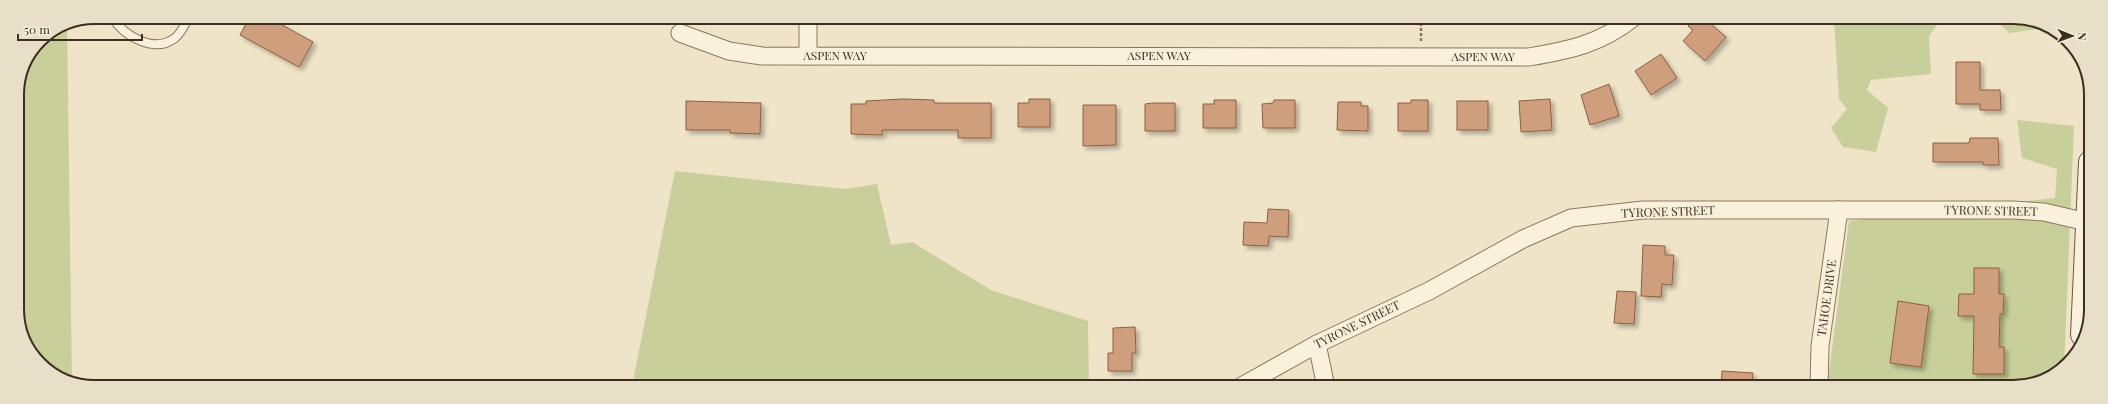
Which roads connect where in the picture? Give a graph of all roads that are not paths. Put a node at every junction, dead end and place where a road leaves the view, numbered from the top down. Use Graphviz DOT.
graph roads {
  1 [pos="118,24"];
  2 [pos="185,24"];
  3 [pos="808,24"];
  4 [pos="1623,24"];
  5 [pos="680,33"];
  6 [pos="808,56"];
  7 [pos="1839,210"];
  8 [pos="2084,221"];
  9 [pos="2084,297"];
  10 [pos="2083,324"];
  11 [pos="1317,344"];
  12 [pos="1253,380"];
  13 [pos="1325,380"];
  14 [pos="1819,380"];
  1 -- 2 [label="lane"];
  3 -- 6 [label="street"];
  4 -- 6 [label="street, ASPEN WAY"];
  5 -- 6 [label="street, ASPEN WAY"];
  7 -- 8 [label="street, TYRONE STREET"];
  7 -- 11 [label="street, TYRONE STREET"];
  7 -- 14 [label="street, TAHOE DRIVE"];
  9 -- 10 [label="main road"];
  11 -- 12 [label="street, TYRONE STREET"];
  11 -- 13 [label="street"];
}
